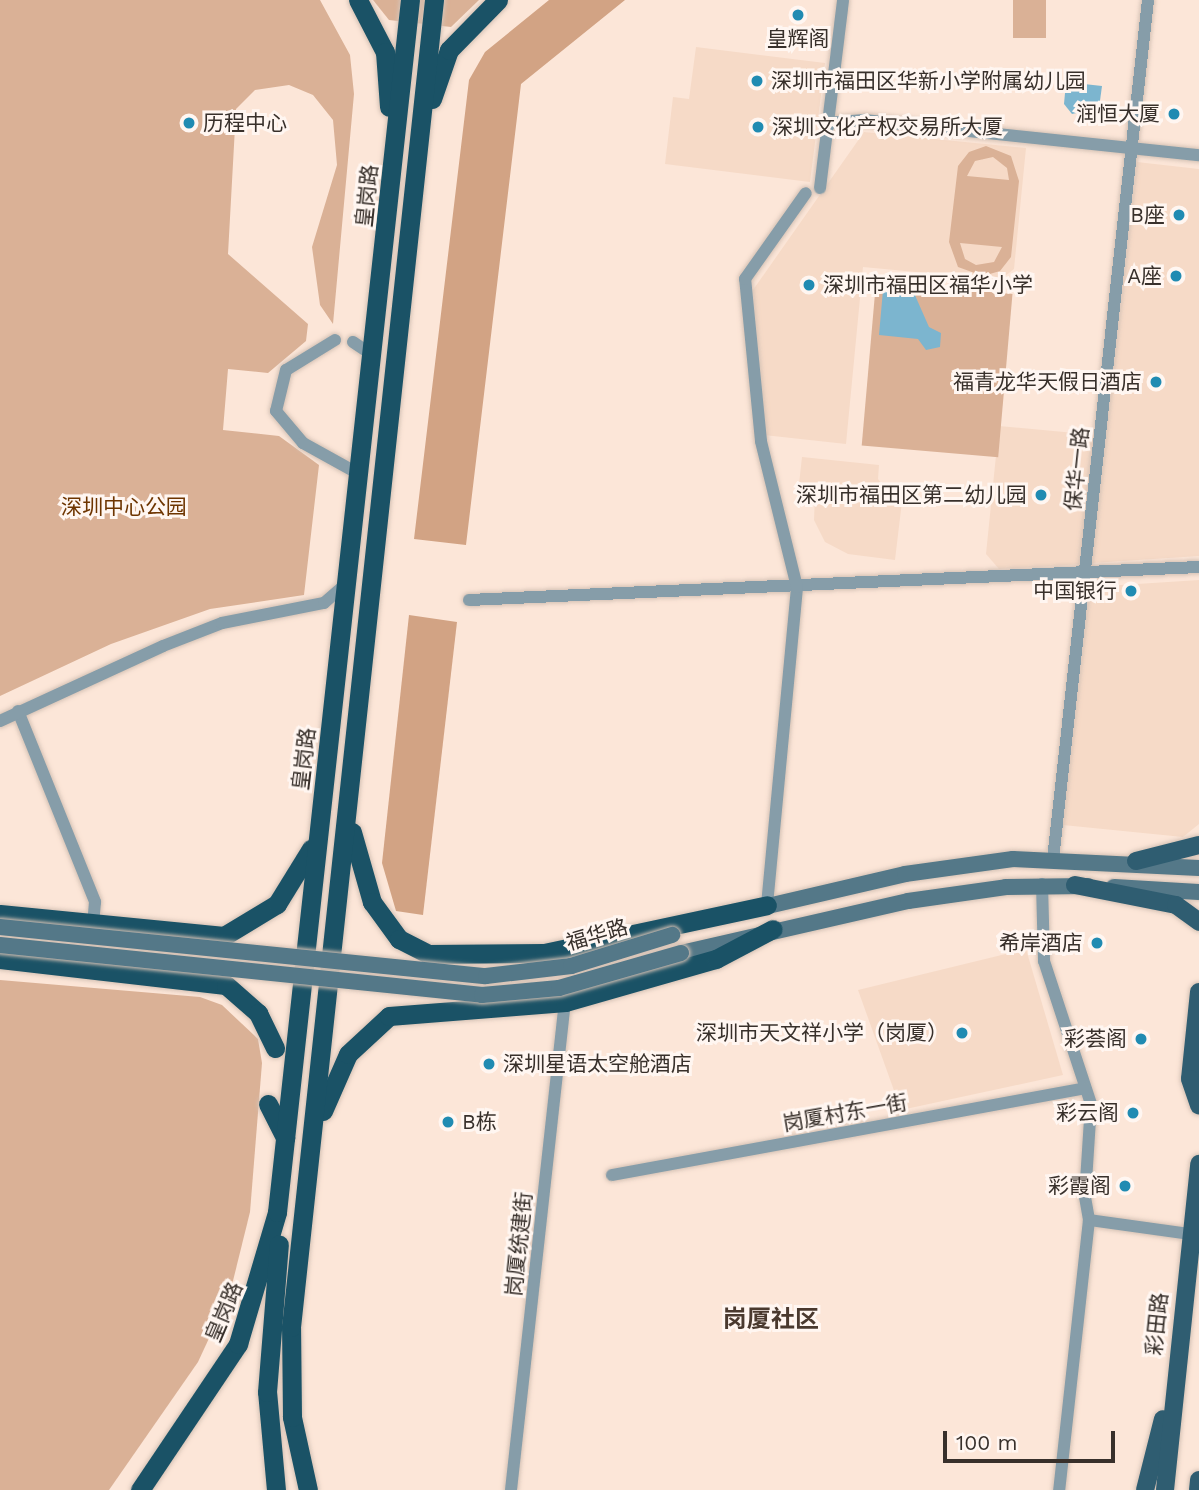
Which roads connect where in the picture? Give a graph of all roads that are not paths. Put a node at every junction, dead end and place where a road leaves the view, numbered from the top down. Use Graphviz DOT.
graph roads {
  1 [pos="358,0"];
  2 [pos="410,0"];
  3 [pos="434,0"];
  4 [pos="498,0"];
  5 [pos="843,0"];
  6 [pos="1148,0"];
  7 [pos="828,123"];
  8 [pos="1131,148"];
  9 [pos="394,152"];
  10 [pos="1199,155"];
  11 [pos="414,175"];
  12 [pos="820,188"];
  13 [pos="806,192"];
  14 [pos="335,340"];
  15 [pos="361,475"];
  16 [pos="1199,567"];
  17 [pos="1084,573"];
  18 [pos="350,578"];
  19 [pos="797,587"];
  20 [pos="469,600"];
  21 [pos="18,711"];
  22 [pos="0,721"];
  23 [pos="348,816"];
  24 [pos="317,832"];
  25 [pos="1199,845"];
  26 [pos="1053,859"];
  27 [pos="1136,861"];
  28 [pos="1199,868"];
  29 [pos="1042,884"];
  30 [pos="1075,885"];
  31 [pos="1199,892"];
  32 [pos="767,905"];
  33 [pos="0,914"];
  34 [pos="1199,922"];
  35 [pos="93,924"];
  36 [pos="0,927"];
  37 [pos="773,929"];
  38 [pos="205,936"];
  39 [pos="0,945"];
  40 [pos="441,956"];
  41 [pos="0,959"];
  42 [pos="196,982"];
  43 [pos="1199,992"];
  44 [pos="565,1002"];
  45 [pos="438,1009"];
  46 [pos="275,1048"];
  47 [pos="1085,1088"];
  48 [pos="268,1104"];
  49 [pos="1199,1105"];
  50 [pos="314,1135"];
  51 [pos="285,1139"];
  52 [pos="1199,1164"];
  53 [pos="612,1175"];
  54 [pos="1197,1201"];
  55 [pos="277,1212"];
  56 [pos="1089,1220"];
  57 [pos="1190,1234"];
  58 [pos="1174,1382"];
  59 [pos="1199,1480"];
  60 [pos="140,1488"];
  61 [pos="276,1490"];
  62 [pos="308,1490"];
  63 [pos="510,1490"];
  64 [pos="1059,1490"];
  65 [pos="1145,1490"];
  66 [pos="1165,1490"];
  67 [pos="1198,1490"];
  1 -- 9 [label="highway"];
  2 -- 9 [label="highway, 皇岗路"];
  3 -- 11 [label="highway"];
  4 -- 11 [label="highway"];
  5 -- 7 [label="street"];
  6 -- 8 [label="street, 保华一路"];
  7 -- 8 [label="street"];
  7 -- 12 [label="street"];
  8 -- 10 [label="street"];
  8 -- 17 [label="street, 保华一路"];
  9 -- 15 [label="highway, 皇岗路"];
  11 -- 23 [label="highway"];
  13 -- 19 [label="street"];
  14 -- 15 [label="street"];
  15 -- 18 [label="highway, 皇岗路"];
  16 -- 17 [label="street"];
  17 -- 19 [label="street"];
  17 -- 26 [label="street, 保华一路"];
  18 -- 21 [label="street"];
  18 -- 24 [label="highway, 皇岗路"];
  19 -- 20 [label="street"];
  19 -- 32 [label="street"];
  21 -- 22 [label="street"];
  21 -- 35 [label="street"];
  23 -- 40 [label="highway"];
  23 -- 50 [label="highway"];
  24 -- 38 [label="highway"];
  24 -- 51 [label="highway, 皇岗路"];
  25 -- 27 [label="main road"];
  26 -- 27 [label="main road, 福华路"];
  26 -- 32 [label="main road, 福华路"];
  27 -- 28 [label="main road, 福华路"];
  29 -- 30 [label="main road, 福华路"];
  29 -- 37 [label="main road, 福华路"];
  29 -- 47 [label="street"];
  30 -- 31 [label="main road, 福华路"];
  30 -- 34 [label="main road"];
  32 -- 36 [label="main road, 福华路, bridge"];
  32 -- 40 [label="highway"];
  33 -- 35 [label="highway"];
  35 -- 38 [label="highway"];
  37 -- 39 [label="main road, 福华路, bridge"];
  37 -- 44 [label="highway"];
  38 -- 42 [label="highway"];
  40 -- 45 [label="highway"];
  41 -- 42 [label="highway"];
  42 -- 46 [label="highway"];
  43 -- 49 [label="main road"];
  44 -- 45 [label="highway"];
  44 -- 63 [label="street, 岗厦统建街"];
  45 -- 50 [label="highway"];
  47 -- 53 [label="street, 岗厦村东一街"];
  47 -- 56 [label="street"];
  48 -- 51 [label="highway"];
  50 -- 62 [label="highway"];
  51 -- 55 [label="highway, 皇岗路"];
  52 -- 54 [label="main road, 彩田路"];
  54 -- 57 [label="main road, 彩田路"];
  55 -- 60 [label="highway, 皇岗路"];
  55 -- 61 [label="highway"];
  56 -- 57 [label="street"];
  56 -- 64 [label="street"];
  57 -- 58 [label="main road, 彩田路"];
  58 -- 65 [label="main road"];
  58 -- 66 [label="main road, 彩田路"];
  59 -- 67 [label="main road"];
}
